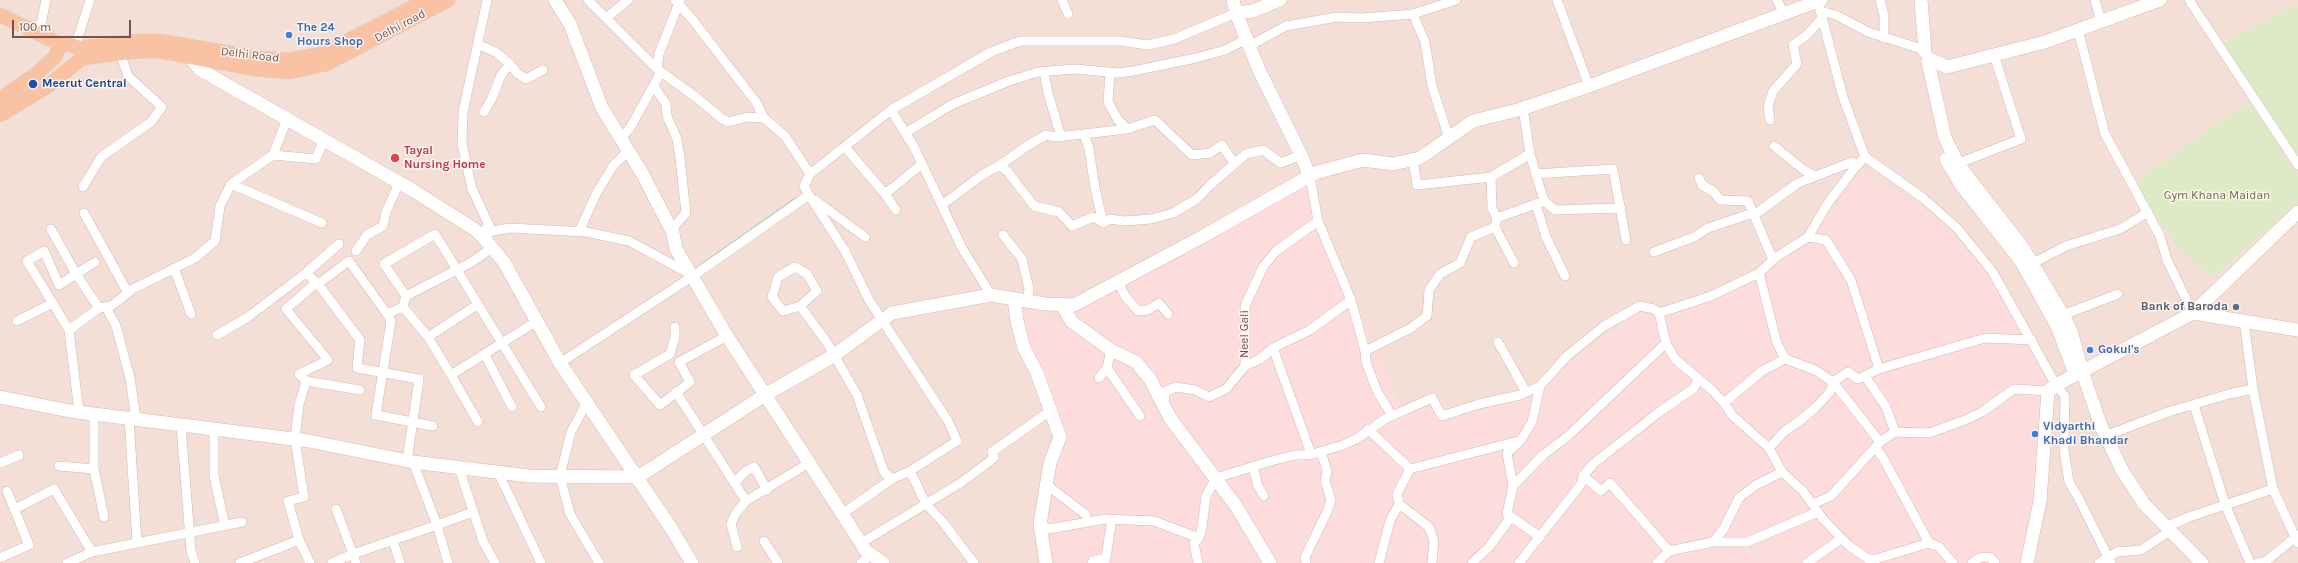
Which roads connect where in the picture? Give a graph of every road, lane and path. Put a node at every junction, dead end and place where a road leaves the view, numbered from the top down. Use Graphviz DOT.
graph roads {
  1 [pos="46,0"];
  2 [pos="90,0"];
  3 [pos="427,0"];
  4 [pos="448,0"];
  5 [pos="487,0"];
  6 [pos="555,0"];
  7 [pos="588,0"];
  8 [pos="628,0"];
  9 [pos="1062,0"];
  10 [pos="1224,0"];
  11 [pos="1234,0"];
  12 [pos="1280,0"];
  13 [pos="1456,0"];
  14 [pos="1557,0"];
  15 [pos="1777,0"];
  16 [pos="1880,0"];
  17 [pos="1921,0"];
  18 [pos="2095,0"];
  19 [pos="2160,0"];
  20 [pos="2189,0"];
  21 [pos="678,1"];
  22 [pos="1820,7"];
  23 [pos="1068,14"];
  24 [pos="1236,14"];
  25 [pos="1413,14"];
  26 [pos="1784,14"];
  27 [pos="0,15"];
  28 [pos="606,18"];
  29 [pos="2101,22"];
  30 [pos="18,24"];
  31 [pos="2078,30"];
  32 [pos="39,34"];
  33 [pos="1884,38"];
  34 [pos="1248,43"];
  35 [pos="478,44"];
  36 [pos="74,47"];
  37 [pos="190,51"];
  38 [pos="120,53"];
  39 [pos="210,55"];
  40 [pos="1994,55"];
  41 [pos="55,57"];
  42 [pos="1926,57"];
  43 [pos="510,64"];
  44 [pos="66,70"];
  45 [pos="544,70"];
  46 [pos="659,70"];
  47 [pos="1044,72"];
  48 [pos="1110,72"];
  49 [pos="212,76"];
  50 [pos="654,86"];
  51 [pos="1589,86"];
  52 [pos="0,99"];
  53 [pos="1523,108"];
  54 [pos="891,110"];
  55 [pos="484,112"];
  56 [pos="0,116"];
  57 [pos="764,118"];
  58 [pos="287,119"];
  59 [pos="1770,120"];
  60 [pos="1127,129"];
  61 [pos="906,133"];
  62 [pos="1084,134"];
  63 [pos="1061,137"];
  64 [pos="620,138"];
  65 [pos="1449,138"];
  66 [pos="324,139"];
  67 [pos="1774,146"];
  68 [pos="845,147"];
  69 [pos="628,151"];
  70 [pos="1530,154"];
  71 [pos="273,155"];
  72 [pos="1301,155"];
  73 [pos="1865,157"];
  74 [pos="1413,160"];
  75 [pos="1234,163"];
  76 [pos="922,164"];
  77 [pos="1857,164"];
  78 [pos="1000,165"];
  79 [pos="2298,165"];
  80 [pos="1953,166"];
  81 [pos="810,174"];
  82 [pos="1535,174"];
  83 [pos="1816,176"];
  84 [pos="1310,177"];
  85 [pos="1491,178"];
  86 [pos="1699,178"];
  87 [pos="399,183"];
  88 [pos="231,184"];
  89 [pos="83,187"];
  90 [pos="885,194"];
  91 [pos="809,195"];
  92 [pos="1540,203"];
  93 [pos="942,205"];
  94 [pos="1620,208"];
  95 [pos="896,210"];
  96 [pos="2148,212"];
  97 [pos="2298,212"];
  98 [pos="84,213"];
  99 [pos="1753,214"];
  100 [pos="1318,221"];
  101 [pos="1496,222"];
  102 [pos="322,223"];
  103 [pos="1103,223"];
  104 [pos="51,229"];
  105 [pos="671,230"];
  106 [pos="579,232"];
  107 [pos="1003,235"];
  108 [pos="482,236"];
  109 [pos="865,237"];
  110 [pos="1808,237"];
  111 [pos="1626,240"];
  112 [pos="339,244"];
  113 [pos="492,248"];
  114 [pos="356,251"];
  115 [pos="1654,252"];
  116 [pos="1773,260"];
  117 [pos="95,262"];
  118 [pos="1514,263"];
  119 [pos="2033,263"];
  120 [pos="174,268"];
  121 [pos="457,269"];
  122 [pos="306,273"];
  123 [pos="1759,273"];
  124 [pos="76,274"];
  125 [pos="691,274"];
  126 [pos="1565,276"];
  127 [pos="1118,282"];
  128 [pos="317,284"];
  129 [pos="128,293"];
  130 [pos="2118,294"];
  131 [pos="406,296"];
  132 [pos="991,296"];
  133 [pos="1020,300"];
  134 [pos="1350,300"];
  135 [pos="53,303"];
  136 [pos="477,305"];
  137 [pos="1062,305"];
  138 [pos="800,306"];
  139 [pos="404,307"];
  140 [pos="103,308"];
  141 [pos="1659,313"];
  142 [pos="2193,313"];
  143 [pos="191,314"];
  144 [pos="387,314"];
  145 [pos="1168,314"];
  146 [pos="2063,315"];
  147 [pos="17,320"];
  148 [pos="882,320"];
  149 [pos="2244,321"];
  150 [pos="537,322"];
  151 [pos="675,327"];
  152 [pos="69,330"];
  153 [pos="2298,330"];
  154 [pos="2066,333"];
  155 [pos="217,335"];
  156 [pos="727,336"];
  157 [pos="428,337"];
  158 [pos="2032,340"];
  159 [pos="1498,342"];
  160 [pos="1666,343"];
  161 [pos="502,344"];
  162 [pos="1273,348"];
  163 [pos="1111,350"];
  164 [pos="1365,351"];
  165 [pos="670,354"];
  166 [pos="485,355"];
  167 [pos="833,356"];
  168 [pos="1785,359"];
  169 [pos="679,362"];
  170 [pos="560,363"];
  171 [pos="1245,366"];
  172 [pos="1107,368"];
  173 [pos="1879,369"];
  174 [pos="383,372"];
  175 [pos="2078,373"];
  176 [pos="451,375"];
  177 [pos="1865,376"];
  178 [pos="1099,378"];
  179 [pos="1698,380"];
  180 [pos="306,381"];
  181 [pos="1833,382"];
  182 [pos="1540,386"];
  183 [pos="2052,388"];
  184 [pos="360,390"];
  185 [pos="2253,390"];
  186 [pos="676,392"];
  187 [pos="1526,392"];
  188 [pos="765,395"];
  189 [pos="0,397"];
  190 [pos="587,402"];
  191 [pos="1724,402"];
  192 [pos="1163,404"];
  193 [pos="2194,405"];
  194 [pos="512,407"];
  195 [pos="541,407"];
  196 [pos="1050,411"];
  197 [pos="79,412"];
  198 [pos="94,414"];
  199 [pos="1140,416"];
  200 [pos="1392,416"];
  201 [pos="132,418"];
  202 [pos="478,422"];
  203 [pos="413,423"];
  204 [pos="181,424"];
  205 [pos="433,426"];
  206 [pos="214,429"];
  207 [pos="1368,429"];
  208 [pos="1895,432"];
  209 [pos="703,436"];
  210 [pos="2105,436"];
  211 [pos="295,439"];
  212 [pos="1521,440"];
  213 [pos="1878,445"];
  214 [pos="1769,448"];
  215 [pos="1321,452"];
  216 [pos="1311,454"];
  217 [pos="19,455"];
  218 [pos="410,462"];
  219 [pos="0,463"];
  220 [pos="809,463"];
  221 [pos="59,466"];
  222 [pos="1253,466"];
  223 [pos="459,468"];
  224 [pos="94,469"];
  225 [pos="1410,469"];
  226 [pos="910,471"];
  227 [pos="498,472"];
  228 [pos="1782,472"];
  229 [pos="560,476"];
  230 [pos="1583,476"];
  231 [pos="638,477"];
  232 [pos="1216,478"];
  233 [pos="892,479"];
  234 [pos="736,482"];
  235 [pos="1046,484"];
  236 [pos="1513,486"];
  237 [pos="2273,489"];
  238 [pos="767,490"];
  239 [pos="7,491"];
  240 [pos="1264,496"];
  241 [pos="746,501"];
  242 [pos="926,504"];
  243 [pos="1399,504"];
  244 [pos="2225,504"];
  245 [pos="1816,508"];
  246 [pos="15,509"];
  247 [pos="336,509"];
  248 [pos="473,512"];
  249 [pos="842,514"];
  250 [pos="1086,515"];
  251 [pos="104,517"];
  252 [pos="1511,517"];
  253 [pos="1112,519"];
  254 [pos="242,522"];
  255 [pos="1040,524"];
  256 [pos="437,525"];
  257 [pos="225,526"];
  258 [pos="2166,531"];
  259 [pos="190,533"];
  260 [pos="1540,537"];
  261 [pos="1199,538"];
  262 [pos="1841,539"];
  263 [pos="2297,539"];
  264 [pos="299,540"];
  265 [pos="393,540"];
  266 [pos="764,541"];
  267 [pos="1713,542"];
  268 [pos="136,543"];
  269 [pos="1929,543"];
  270 [pos="861,544"];
  271 [pos="737,547"];
  272 [pos="1669,551"];
  273 [pos="92,552"];
  274 [pos="0,558"];
  275 [pos="354,559"];
  276 [pos="866,559"];
  277 [pos="2109,559"];
  278 [pos="1105,560"];
  279 [pos="67,563"];
  280 [pos="195,563"];
  281 [pos="240,563"];
  282 [pos="310,563"];
  283 [pos="332,563"];
  284 [pos="400,563"];
  285 [pos="448,563"];
  286 [pos="495,563"];
  287 [pos="541,563"];
  288 [pos="599,563"];
  289 [pos="692,563"];
  290 [pos="778,563"];
  291 [pos="883,563"];
  292 [pos="974,563"];
  293 [pos="1046,563"];
  294 [pos="1092,563"];
  295 [pos="1198,563"];
  296 [pos="1270,563"];
  297 [pos="1306,563"];
  298 [pos="1379,563"];
  299 [pos="1432,563"];
  300 [pos="1472,563"];
  301 [pos="1519,563"];
  302 [pos="1657,563"];
  303 [pos="1807,563"];
  304 [pos="1953,563"];
  305 [pos="1972,563"];
  306 [pos="1995,563"];
  307 [pos="2027,563"];
  308 [pos="2098,563"];
  309 [pos="2194,563"];
  310 [pos="2202,563"];
  311 [pos="2250,563"];
  312 [pos="2263,563"];
  1 -- 32 [label="street"];
  2 -- 36 [label="street"];
  3 -- 39 [label="main road, Delhi Road"];
  4 -- 39 [label="main road, Delhi road"];
  5 -- 35 [label="street"];
  6 -- 64 [label="street"];
  7 -- 28 [label="street"];
  8 -- 28 [label="street"];
  9 -- 23 [label="street"];
  10 -- 24 [label="street"];
  11 -- 24 [label="street"];
  12 -- 24 [label="street"];
  13 -- 25 [label="street"];
  14 -- 51 [label="street"];
  15 -- 26 [label="street"];
  16 -- 33 [label="street"];
  17 -- 42 [label="street"];
  18 -- 29 [label="street"];
  19 -- 29 [label="street"];
  20 -- 79 [label="street"];
  21 -- 46 [label="street"];
  21 -- 57 [label="street"];
  22 -- 26 [label="street"];
  22 -- 33 [label="street"];
  22 -- 59 [label="street"];
  22 -- 73 [label="street"];
  24 -- 34 [label="street"];
  24 -- 54 [label="street"];
  25 -- 34 [label="street"];
  25 -- 65 [label="street"];
  26 -- 51 [label="street"];
  27 -- 30 [label="main road"];
  28 -- 46 [label="street"];
  29 -- 31 [label="street"];
  30 -- 32 [label="main road"];
  30 -- 41 [label="main road"];
  31 -- 40 [label="street"];
  31 -- 96 [label="street"];
  32 -- 36 [label="main road"];
  33 -- 42 [label="street"];
  34 -- 48 [label="street"];
  34 -- 72 [label="street"];
  35 -- 43 [label="street"];
  35 -- 108 [label="street"];
  36 -- 37 [label="main road, Delhi Road"];
  36 -- 41 [label="main road"];
  37 -- 38 [label="main road, Delhi Road"];
  37 -- 39 [label="main road, Delhi Road"];
  37 -- 49 [label="street"];
  38 -- 44 [label="main road, Delhi Road"];
  38 -- 89 [label="street"];
  39 -- 49 [label="street"];
  40 -- 42 [label="street"];
  40 -- 80 [label="street"];
  41 -- 44 [label="main road"];
  41 -- 52 [label="main road"];
  42 -- 80 [label="street"];
  43 -- 45 [label="street"];
  43 -- 55 [label="street"];
  44 -- 56 [label="main road, Delhi Road"];
  46 -- 50 [label="street"];
  46 -- 57 [label="street"];
  47 -- 48 [label="street"];
  47 -- 61 [label="street"];
  47 -- 63 [label="street"];
  48 -- 60 [label="street"];
  49 -- 58 [label="street"];
  50 -- 64 [label="street"];
  50 -- 105 [label="street"];
  51 -- 53 [label="street"];
  53 -- 65 [label="street"];
  53 -- 70 [label="street"];
  54 -- 61 [label="street"];
  54 -- 68 [label="street"];
  57 -- 81 [label="street"];
  58 -- 66 [label="street"];
  58 -- 71 [label="street"];
  60 -- 62 [label="street"];
  60 -- 75 [label="street"];
  61 -- 76 [label="street"];
  62 -- 63 [label="street"];
  62 -- 103 [label="street"];
  63 -- 78 [label="street"];
  64 -- 69 [label="street"];
  65 -- 74 [label="street"];
  66 -- 71 [label="street"];
  66 -- 87 [label="street"];
  67 -- 83 [label="street"];
  68 -- 81 [label="street"];
  68 -- 90 [label="street"];
  69 -- 105 [label="street"];
  69 -- 106 [label="street"];
  70 -- 82 [label="street"];
  70 -- 85 [label="street"];
  71 -- 88 [label="street"];
  72 -- 75 [label="street"];
  72 -- 84 [label="street"];
  73 -- 77 [label="street"];
  73 -- 158 [label="street"];
  74 -- 84 [label="street"];
  74 -- 85 [label="street"];
  75 -- 103 [label="street"];
  76 -- 90 [label="street"];
  76 -- 93 [label="street"];
  77 -- 83 [label="street"];
  77 -- 110 [label="street"];
  78 -- 93 [label="street"];
  78 -- 103 [label="street"];
  80 -- 119 [label="street"];
  80 -- 154 [label="street"];
  81 -- 91 [label="street"];
  82 -- 92 [label="street"];
  82 -- 94 [label="street"];
  83 -- 99 [label="street"];
  84 -- 100 [label="street"];
  84 -- 127 [label="street"];
  85 -- 101 [label="street"];
  86 -- 99 [label="street"];
  87 -- 108 [label="street"];
  87 -- 114 [label="street"];
  88 -- 102 [label="street"];
  88 -- 120 [label="street"];
  90 -- 95 [label="street"];
  91 -- 109 [label="street"];
  91 -- 125 [label="street"];
  91 -- 148 [label="street"];
  92 -- 94 [label="street"];
  92 -- 101 [label="street"];
  92 -- 126 [label="street"];
  93 -- 132 [label="street"];
  94 -- 111 [label="street"];
  96 -- 119 [label="street"];
  96 -- 142 [label="street"];
  97 -- 142 [label="street"];
  98 -- 129 [label="street"];
  99 -- 115 [label="street"];
  99 -- 116 [label="street"];
  100 -- 134 [label="street"];
  100 -- 171 [label="street, Neel Gali"];
  101 -- 118 [label="street"];
  101 -- 164 [label="street"];
  104 -- 124 [label="street"];
  105 -- 125 [label="street"];
  106 -- 108 [label="street"];
  106 -- 125 [label="street"];
  107 -- 133 [label="street"];
  108 -- 113 [label="street"];
  110 -- 116 [label="street"];
  110 -- 173 [label="street"];
  112 -- 122 [label="street"];
  113 -- 121 [label="street"];
  113 -- 150 [label="street"];
  116 -- 123 [label="street"];
  117 -- 124 [label="street"];
  119 -- 146 [label="street"];
  120 -- 129 [label="street"];
  120 -- 143 [label="street"];
  121 -- 131 [label="street"];
  121 -- 131 [label="street"];
  121 -- 136 [label="street"];
  122 -- 128 [label="street"];
  122 -- 155 [label="street"];
  123 -- 141 [label="street"];
  123 -- 168 [label="street"];
  124 -- 135 [label="street"];
  124 -- 140 [label="street"];
  125 -- 156 [label="street"];
  125 -- 170 [label="street"];
  127 -- 137 [label="street"];
  127 -- 145 [label="street"];
  128 -- 144 [label="street"];
  128 -- 174 [label="street"];
  128 -- 180 [label="street"];
  129 -- 140 [label="street"];
  130 -- 146 [label="street"];
  131 -- 139 [label="street"];
  132 -- 133 [label="street"];
  132 -- 148 [label="street"];
  133 -- 137 [label="street"];
  133 -- 196 [label="street"];
  134 -- 162 [label="street"];
  134 -- 164 [label="street"];
  135 -- 147 [label="street"];
  135 -- 152 [label="street"];
  136 -- 157 [label="street"];
  136 -- 161 [label="street"];
  137 -- 163 [label="street"];
  138 -- 138 [label="street"];
  138 -- 167 [label="street"];
  139 -- 144 [label="street"];
  139 -- 157 [label="street"];
  140 -- 152 [label="street"];
  140 -- 201 [label="street"];
  141 -- 160 [label="street"];
  141 -- 182 [label="street"];
  142 -- 149 [label="street"];
  142 -- 175 [label="street"];
  144 -- 174 [label="street"];
  146 -- 154 [label="street"];
  148 -- 167 [label="street"];
  148 -- 226 [label="street"];
  149 -- 153 [label="street"];
  149 -- 185 [label="street"];
  150 -- 161 [label="street"];
  150 -- 170 [label="street"];
  151 -- 165 [label="street"];
  152 -- 197 [label="street"];
  154 -- 175 [label="street"];
  156 -- 169 [label="street"];
  156 -- 188 [label="street"];
  157 -- 176 [label="street"];
  158 -- 173 [label="street"];
  158 -- 183 [label="street"];
  159 -- 187 [label="street"];
  160 -- 179 [label="street"];
  160 -- 236 [label="street"];
  161 -- 166 [label="street"];
  161 -- 195 [label="street"];
  162 -- 171 [label="street"];
  162 -- 216 [label="street"];
  163 -- 172 [label="street"];
  163 -- 192 [label="street"];
  164 -- 200 [label="street"];
  165 -- 169 [label="street"];
  165 -- 186 [label="street"];
  166 -- 176 [label="street"];
  166 -- 194 [label="street"];
  167 -- 188 [label="street"];
  167 -- 233 [label="street"];
  168 -- 181 [label="street"];
  168 -- 191 [label="street"];
  169 -- 186 [label="street"];
  170 -- 190 [label="street"];
  171 -- 192 [label="street, Neel Gali"];
  172 -- 178 [label="street"];
  172 -- 199 [label="street"];
  173 -- 177 [label="street"];
  174 -- 203 [label="street"];
  174 -- 203 [label="street"];
  175 -- 183 [label="street"];
  175 -- 210 [label="street"];
  175 -- 258 [label="street"];
  176 -- 202 [label="street"];
  177 -- 181 [label="street"];
  177 -- 208 [label="street"];
  179 -- 191 [label="street"];
  179 -- 230 [label="street"];
  180 -- 184 [label="street"];
  180 -- 211 [label="street"];
  181 -- 213 [label="street"];
  181 -- 214 [label="street"];
  182 -- 187 [label="street"];
  182 -- 212 [label="street"];
  183 -- 208 [label="street"];
  183 -- 277 [label="street"];
  183 -- 307 [label="street"];
  185 -- 193 [label="street"];
  185 -- 237 [label="street"];
  186 -- 209 [label="street"];
  187 -- 200 [label="street"];
  188 -- 209 [label="street"];
  188 -- 220 [label="street"];
  189 -- 197 [label="street"];
  190 -- 229 [label="street"];
  190 -- 231 [label="street"];
  191 -- 214 [label="street"];
  192 -- 232 [label="street"];
  193 -- 210 [label="street"];
  193 -- 244 [label="street"];
  196 -- 235 [label="street"];
  196 -- 242 [label="street"];
  197 -- 198 [label="street"];
  198 -- 201 [label="street"];
  198 -- 224 [label="street"];
  200 -- 207 [label="street"];
  201 -- 204 [label="street"];
  201 -- 268 [label="street"];
  203 -- 205 [label="street"];
  203 -- 218 [label="street"];
  204 -- 206 [label="street"];
  204 -- 259 [label="street"];
  206 -- 211 [label="street"];
  206 -- 257 [label="street"];
  207 -- 215 [label="street"];
  207 -- 225 [label="street"];
  208 -- 213 [label="street"];
  209 -- 231 [label="street"];
  209 -- 234 [label="street"];
  210 -- 258 [label="street"];
  211 -- 218 [label="street"];
  211 -- 264 [label="street"];
  212 -- 225 [label="street"];
  212 -- 236 [label="street"];
  213 -- 245 [label="street"];
  213 -- 269 [label="street"];
  214 -- 228 [label="street"];
  215 -- 216 [label="street"];
  215 -- 297 [label="street"];
  216 -- 222 [label="street"];
  217 -- 219 [label="street"];
  218 -- 223 [label="street"];
  218 -- 256 [label="street"];
  220 -- 238 [label="street"];
  220 -- 249 [label="street"];
  221 -- 224 [label="street"];
  222 -- 232 [label="street"];
  222 -- 240 [label="street"];
  223 -- 227 [label="street"];
  223 -- 248 [label="street"];
  224 -- 251 [label="street"];
  225 -- 243 [label="street"];
  226 -- 233 [label="street"];
  226 -- 242 [label="street"];
  227 -- 229 [label="street"];
  227 -- 287 [label="street"];
  228 -- 245 [label="street"];
  228 -- 267 [label="street"];
  229 -- 231 [label="street"];
  229 -- 288 [label="street"];
  230 -- 260 [label="street"];
  230 -- 272 [label="street"];
  231 -- 289 [label="street"];
  232 -- 261 [label="street"];
  232 -- 296 [label="street"];
  233 -- 249 [label="street"];
  234 -- 238 [label="street"];
  234 -- 241 [label="street"];
  235 -- 250 [label="street"];
  235 -- 255 [label="street"];
  236 -- 252 [label="street"];
  237 -- 244 [label="street"];
  237 -- 263 [label="street"];
  238 -- 241 [label="street"];
  239 -- 246 [label="street"];
  241 -- 271 [label="street"];
  242 -- 270 [label="street"];
  242 -- 292 [label="street"];
  243 -- 298 [label="street"];
  243 -- 299 [label="street"];
  244 -- 258 [label="street"];
  244 -- 311 [label="street"];
  245 -- 262 [label="street"];
  245 -- 267 [label="street"];
  246 -- 273 [label="street"];
  246 -- 274 [label="street"];
  247 -- 275 [label="street"];
  248 -- 256 [label="street"];
  248 -- 286 [label="street"];
  249 -- 270 [label="street"];
  252 -- 260 [label="street"];
  252 -- 300 [label="street"];
  253 -- 255 [label="street"];
  253 -- 261 [label="street"];
  253 -- 278 [label="street"];
  254 -- 257 [label="street"];
  255 -- 293 [label="street"];
  256 -- 265 [label="street"];
  256 -- 285 [label="street"];
  257 -- 259 [label="street"];
  258 -- 277 [label="street"];
  258 -- 309 [label="street"];
  258 -- 310 [label="street"];
  259 -- 268 [label="street"];
  259 -- 280 [label="street"];
  260 -- 301 [label="street"];
  261 -- 295 [label="street"];
  262 -- 269 [label="street"];
  262 -- 303 [label="street"];
  263 -- 312 [label="street"];
  264 -- 281 [label="street"];
  264 -- 282 [label="street"];
  265 -- 275 [label="street"];
  265 -- 284 [label="street"];
  266 -- 290 [label="street"];
  267 -- 272 [label="street"];
  268 -- 273 [label="street"];
  269 -- 304 [label="street"];
  270 -- 276 [label="street"];
  272 -- 302 [label="street"];
  273 -- 279 [label="street"];
  275 -- 283 [label="street"];
  276 -- 291 [label="street"];
  277 -- 308 [label="street"];
  278 -- 294 [label="street"];
  305 -- 306 [label="street"];
}
